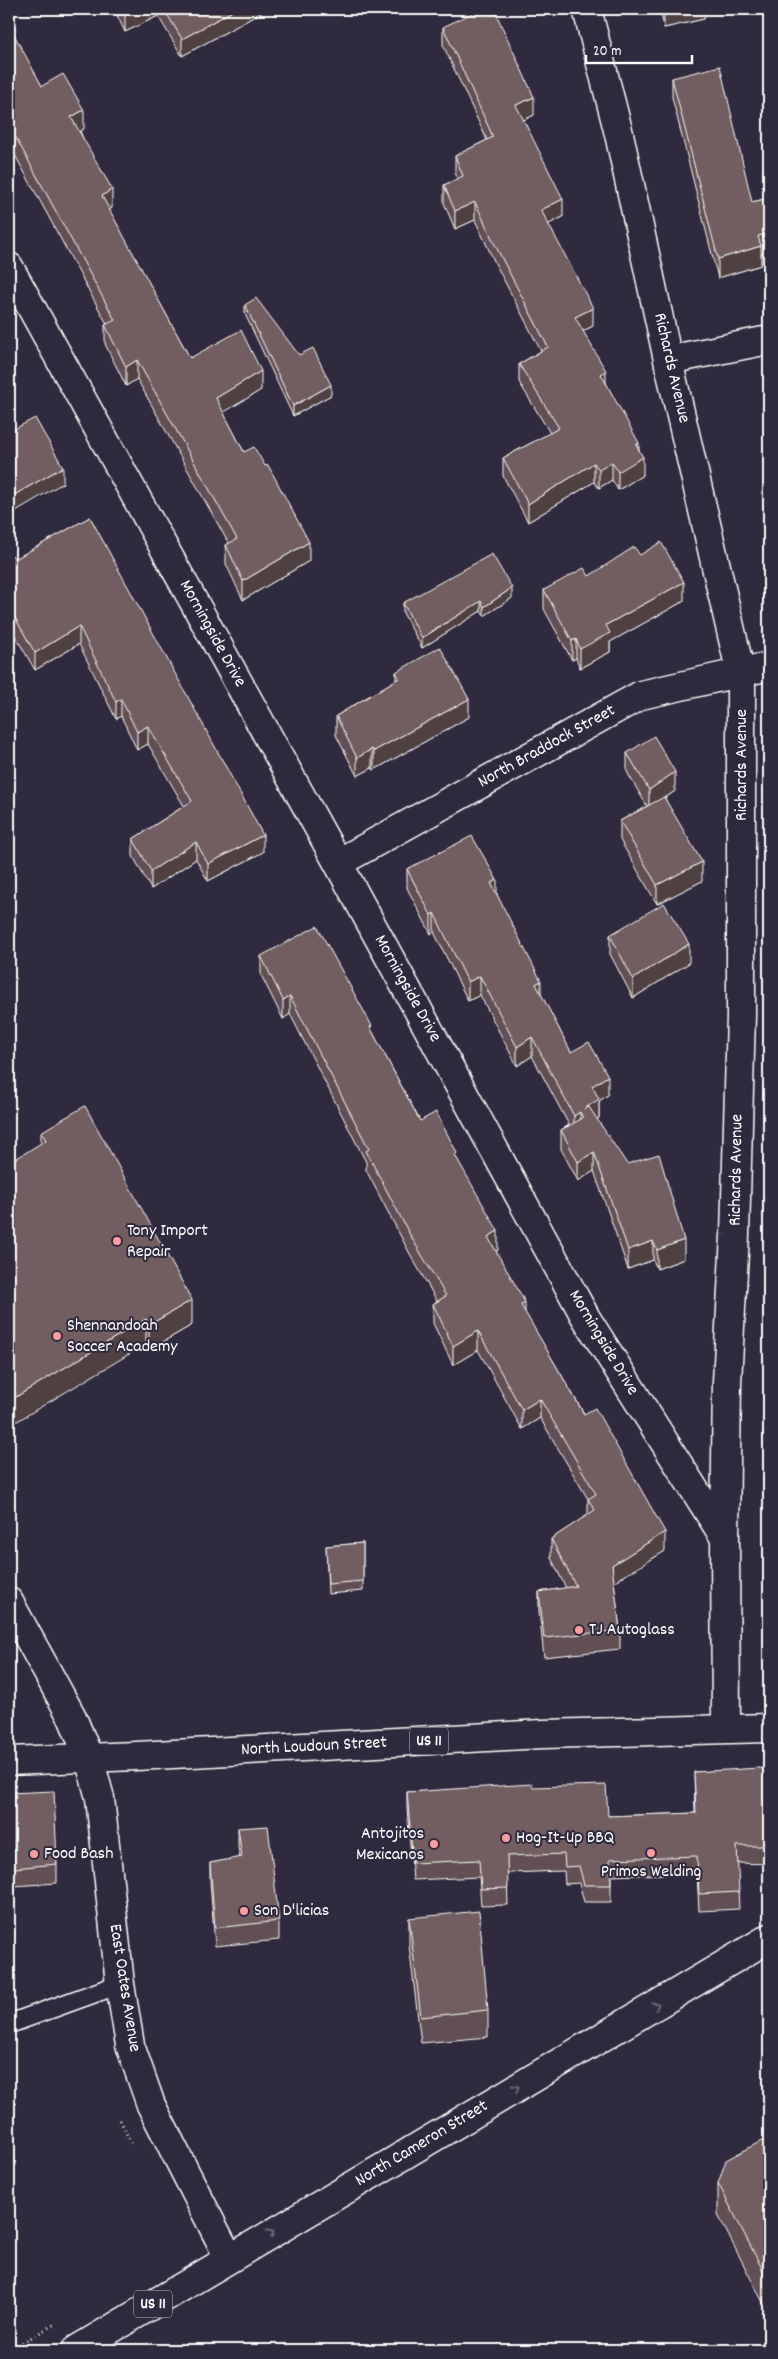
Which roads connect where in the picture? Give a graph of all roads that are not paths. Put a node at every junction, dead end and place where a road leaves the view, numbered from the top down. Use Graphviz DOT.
graph roads {
  1 [pos="587,9"];
  2 [pos="9,267"];
  3 [pos="769,340"];
  4 [pos="668,360"];
  5 [pos="769,666"];
  6 [pos="741,674"];
  7 [pos="338,863"];
  8 [pos="725,1538"];
  9 [pos="9,1602"];
  10 [pos="726,1728"];
  11 [pos="769,1728"];
  12 [pos="89,1758"];
  13 [pos="9,1761"];
  14 [pos="769,1938"];
  15 [pos="120,1984"];
  16 [pos="9,2024"];
  17 [pos="229,2258"];
  18 [pos="76,2350"];
  1 -- 4 [label="street, Richards Avenue"];
  2 -- 7 [label="street, Morningside Drive"];
  3 -- 4 [label="street"];
  4 -- 6 [label="street, Richards Avenue"];
  5 -- 6 [label="street, North Braddock Street"];
  6 -- 7 [label="street, North Braddock Street"];
  6 -- 8 [label="street, Richards Avenue"];
  7 -- 8 [label="street, Morningside Drive"];
  8 -- 10 [label="street"];
  9 -- 12 [label="street, East Oates Avenue"];
  10 -- 11 [label="street, North Loudoun Street / US 11"];
  10 -- 12 [label="street, North Loudoun Street / US 11"];
  12 -- 13 [label="street, North Loudoun Street / US 11"];
  12 -- 15 [label="street, East Oates Avenue"];
  17 -- 14 [label="street, North Cameron Street / US 11, one-way"];
  15 -- 16 [label="lane"];
  15 -- 17 [label="street, East Oates Avenue"];
  17 -- 18 [label="street, North Cameron Street / US 11"];
}
